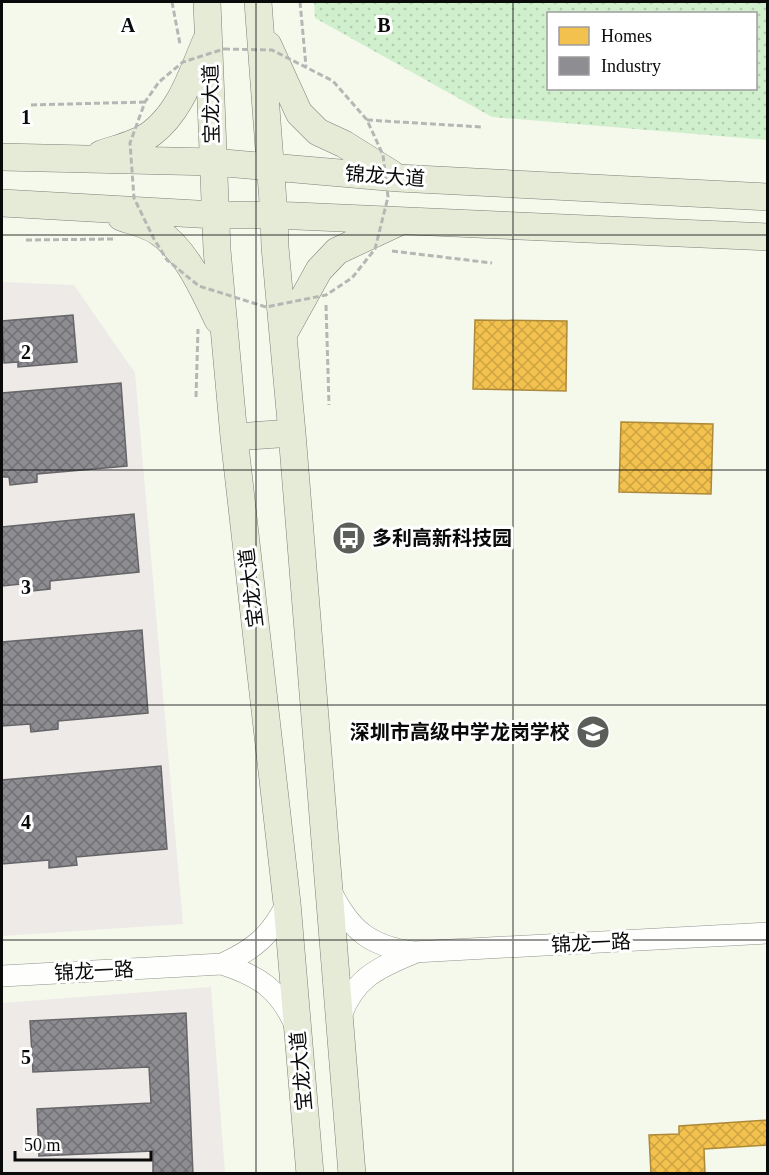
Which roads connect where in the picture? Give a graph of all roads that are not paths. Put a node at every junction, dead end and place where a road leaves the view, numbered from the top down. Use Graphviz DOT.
graph roads {
  1 [pos="207,2"];
  2 [pos="259,14"];
  3 [pos="210,32"];
  4 [pos="2,157"];
  5 [pos="85,159"];
  6 [pos="213,162"];
  7 [pos="270,166"];
  8 [pos="398,178"];
  9 [pos="768,197"];
  10 [pos="2,203"];
  11 [pos="95,207"];
  12 [pos="274,214"];
  13 [pos="215,215"];
  14 [pos="403,220"];
  15 [pos="768,237"];
  16 [pos="225,333"];
  17 [pos="283,335"];
  18 [pos="292,433"];
  19 [pos="234,437"];
  20 [pos="328,886"];
  21 [pos="287,903"];
  22 [pos="768,933"];
  23 [pos="414,952"];
  24 [pos="222,964"];
  25 [pos="2,976"];
  26 [pos="339,1022"];
  27 [pos="298,1031"];
  28 [pos="310,1173"];
  29 [pos="352,1173"];
  1 -- 3 [label="main road, 宝龙大道"];
  2 -- 7 [label="main road"];
  2 -- 8 [label="main road"];
  3 -- 5 [label="main road"];
  3 -- 6 [label="main road, 宝龙大道"];
  4 -- 5 [label="main road, 锦龙大道"];
  5 -- 6 [label="main road, 锦龙大道"];
  6 -- 7 [label="main road, 锦龙大道"];
  6 -- 13 [label="main road, 宝龙大道"];
  7 -- 8 [label="main road, 锦龙大道"];
  7 -- 12 [label="main road"];
  8 -- 9 [label="main road, 锦龙大道"];
  10 -- 11 [label="main road"];
  11 -- 13 [label="main road"];
  11 -- 16 [label="main road"];
  12 -- 13 [label="main road"];
  12 -- 14 [label="main road"];
  12 -- 17 [label="main road"];
  13 -- 16 [label="main road, 宝龙大道"];
  14 -- 15 [label="main road"];
  14 -- 17 [label="main road"];
  16 -- 19 [label="main road, 宝龙大道"];
  17 -- 18 [label="main road"];
  18 -- 19 [label="main road"];
  18 -- 20 [label="main road"];
  19 -- 21 [label="main road, 宝龙大道"];
  20 -- 23 [label="street, 锦龙一路"];
  20 -- 26 [label="main road"];
  21 -- 24 [label="street, 锦龙一路"];
  21 -- 27 [label="main road, 宝龙大道"];
  22 -- 23 [label="street, 锦龙一路"];
  23 -- 26 [label="street, 锦龙一路"];
  24 -- 25 [label="street, 锦龙一路"];
  24 -- 27 [label="street, 锦龙一路"];
  26 -- 29 [label="main road"];
  27 -- 28 [label="main road, 宝龙大道"];
}
